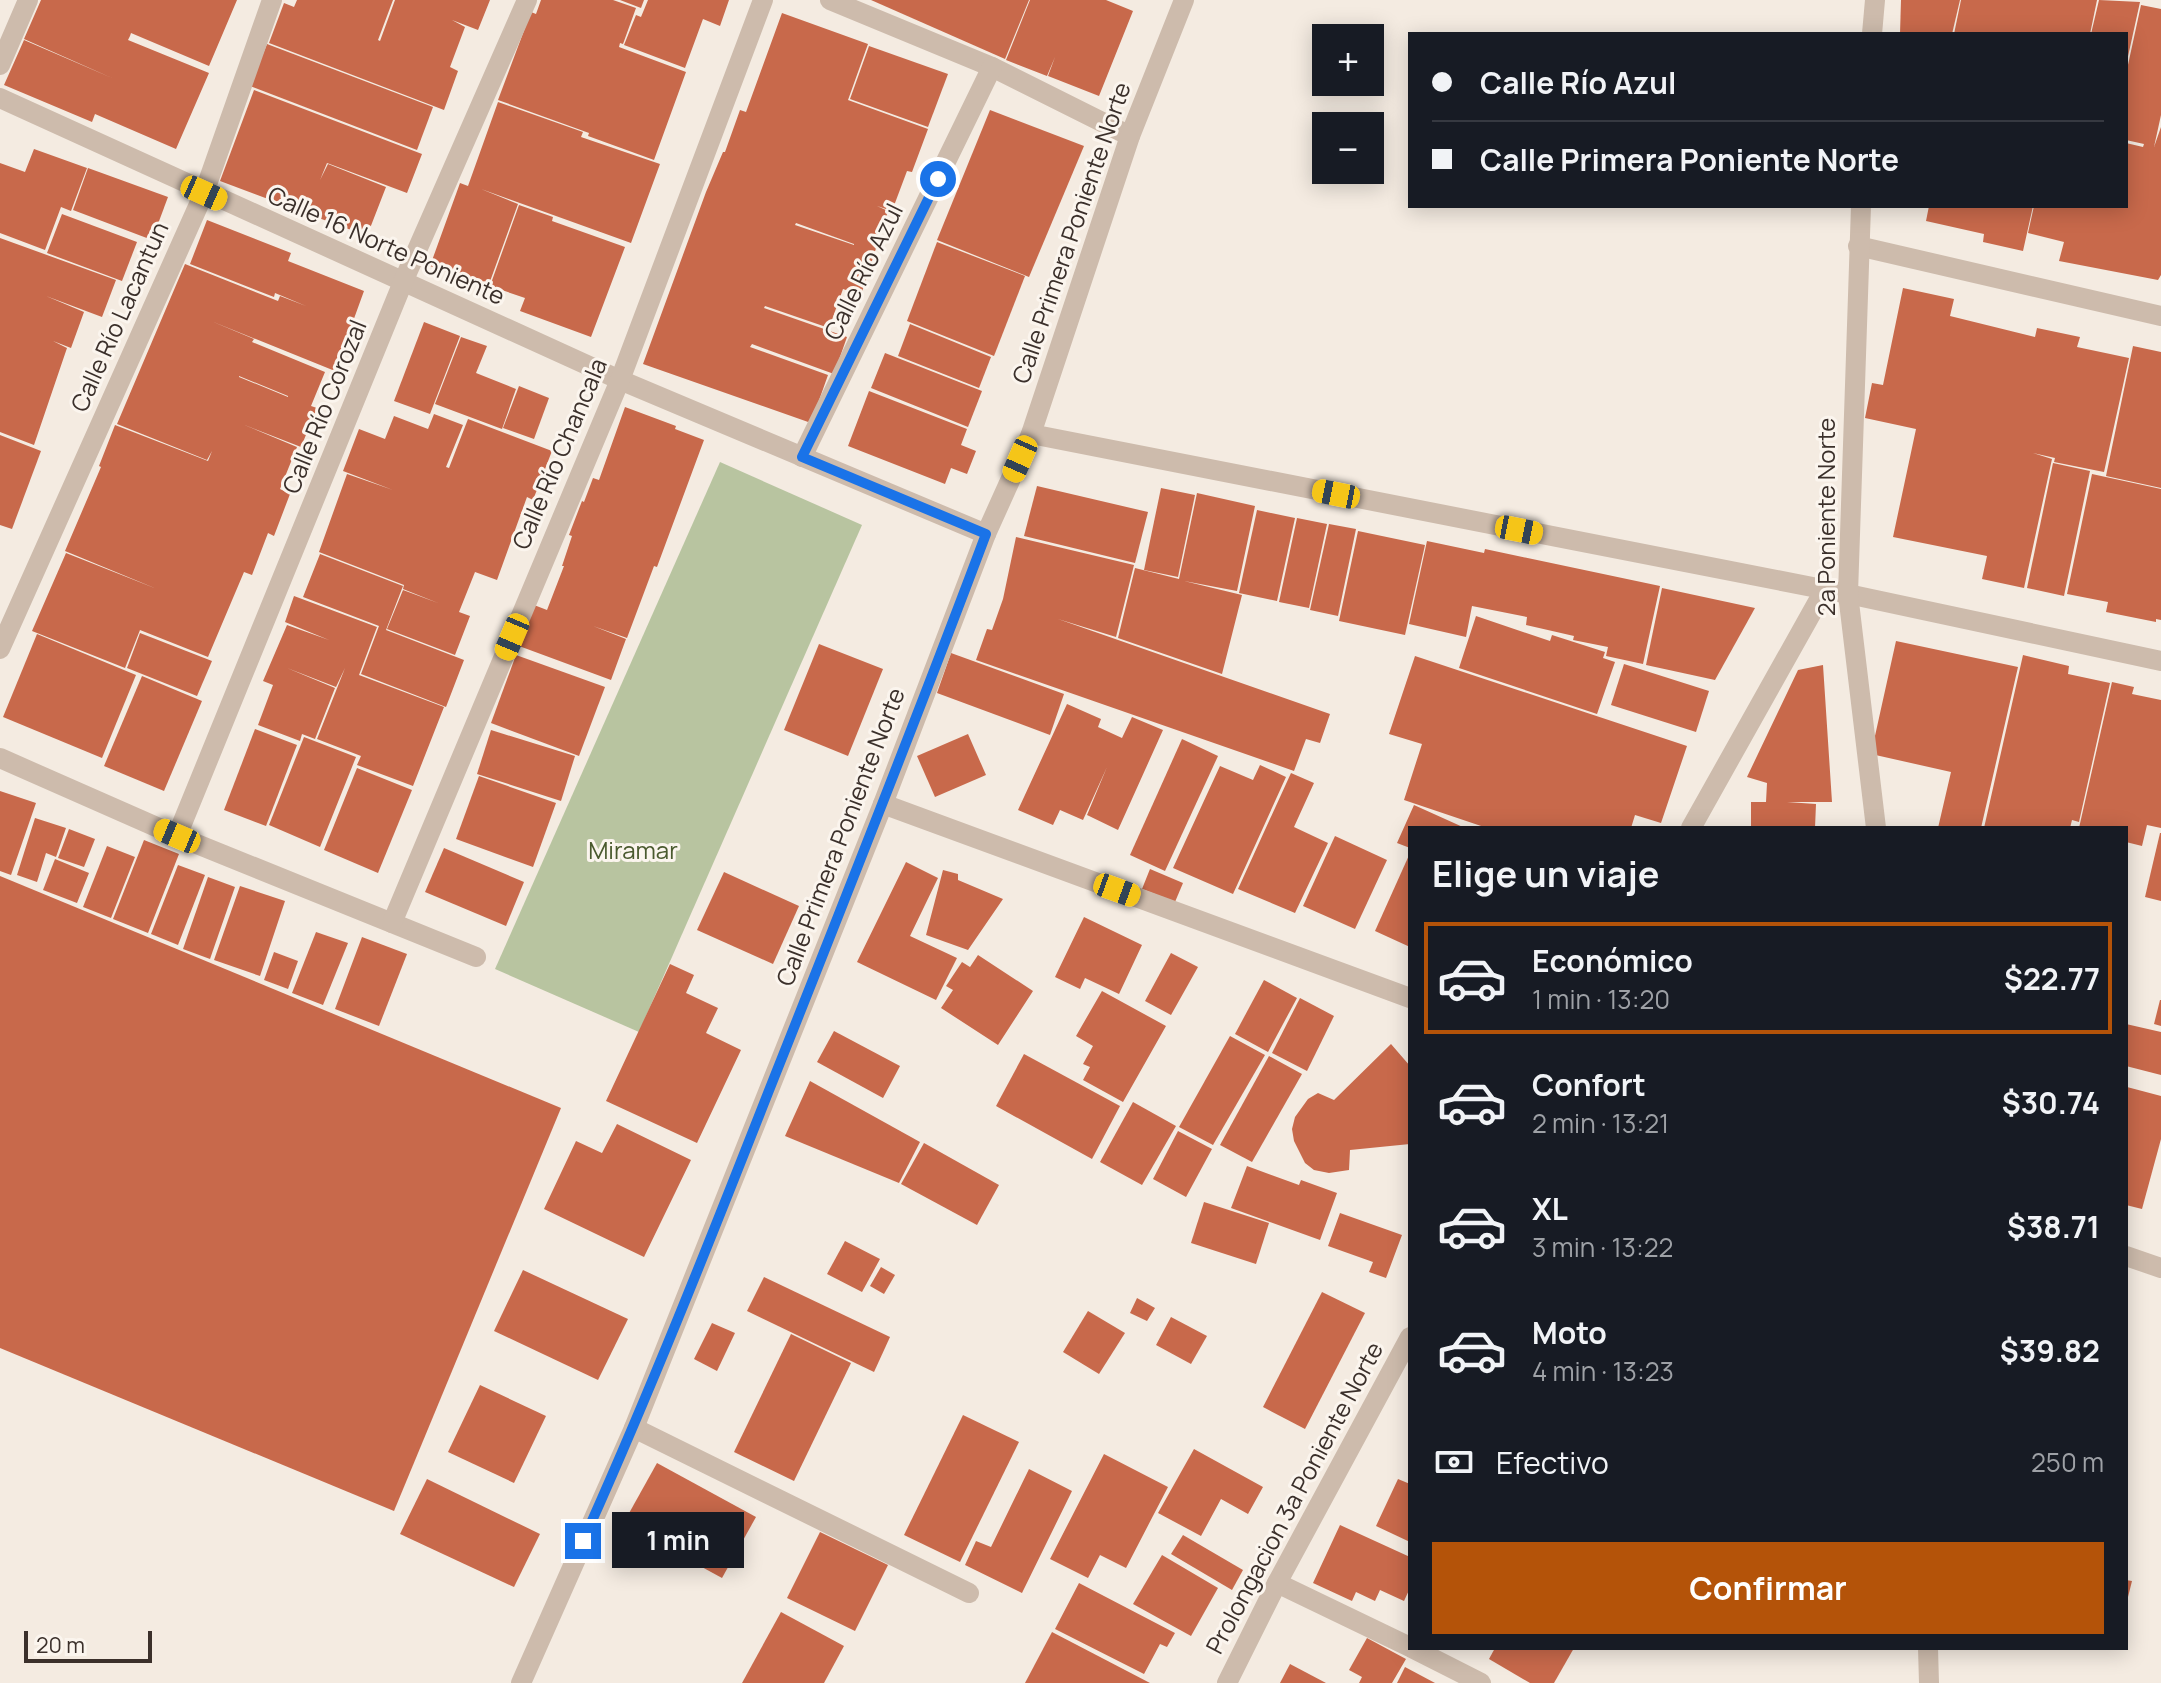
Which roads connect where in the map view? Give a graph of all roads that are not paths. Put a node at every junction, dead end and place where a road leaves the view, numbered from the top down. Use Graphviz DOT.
graph roads {
  1 [pos="28,0"];
  2 [pos="272,0"];
  3 [pos="527,0"];
  4 [pos="763,0"];
  5 [pos="830,0"];
  6 [pos="1184,0"];
  7 [pos="1875,0"];
  8 [pos="1872,32"];
  9 [pos="0,65"];
  10 [pos="992,67"];
  11 [pos="0,98"];
  12 [pos="1130,136"];
  13 [pos="204,193"];
  14 [pos="1861,208"];
  15 [pos="1858,246"];
  16 [pos="403,282"];
  17 [pos="2161,316"];
  18 [pos="620,380"];
  19 [pos="1031,434"];
  20 [pos="802,457"];
  21 [pos="986,534"];
  22 [pos="1825,589"];
  23 [pos="1848,594"];
  24 [pos="0,649"];
  25 [pos="2161,661"];
  26 [pos="0,758"];
  27 [pos="883,804"];
  28 [pos="1692,826"];
  29 [pos="1876,826"];
  30 [pos="177,836"];
  31 [pos="392,923"];
  32 [pos="476,957"];
  33 [pos="1408,997"];
  34 [pos="2128,1257"];
  35 [pos="2161,1268"];
  36 [pos="1408,1341"];
  37 [pos="634,1428"];
  38 [pos="1277,1583"];
  39 [pos="969,1593"];
  40 [pos="1408,1647"];
  41 [pos="1415,1650"];
  42 [pos="1928,1650"];
  43 [pos="521,1683"];
  44 [pos="1227,1683"];
  45 [pos="1481,1683"];
  46 [pos="1929,1683"];
  1 -- 9 [label="street"];
  2 -- 13 [label="street, Calle Río Lacantun"];
  3 -- 16 [label="street, Calle Río Corozal"];
  4 -- 18 [label="street, Calle Río Chancala"];
  5 -- 10 [label="street"];
  6 -- 12 [label="street, Calle Primera Poniente Norte"];
  7 -- 8 [label="street"];
  10 -- 12 [label="street"];
  10 -- 20 [label="street, Calle Río Azul"];
  11 -- 13 [label="street, Calle 16 Norte Poniente"];
  12 -- 19 [label="street, Calle Primera Poniente Norte"];
  13 -- 16 [label="street, Calle 16 Norte Poniente"];
  13 -- 24 [label="street, Calle Río Lacantun"];
  14 -- 15 [label="street, 2a Poniente Norte"];
  15 -- 17 [label="street"];
  15 -- 23 [label="street, 2a Poniente Norte"];
  16 -- 18 [label="street, Calle 16 Norte Poniente"];
  16 -- 30 [label="street, Calle Río Corozal"];
  18 -- 20 [label="street, Calle 16 Norte Poniente"];
  18 -- 31 [label="street, Calle Río Chancala"];
  19 -- 21 [label="street, Calle Primera Poniente Norte"];
  19 -- 22 [label="street"];
  20 -- 21 [label="street, Calle 16 Norte Poniente"];
  21 -- 27 [label="street, Calle Primera Poniente Norte"];
  22 -- 23 [label="street"];
  22 -- 28 [label="street"];
  23 -- 25 [label="street"];
  23 -- 29 [label="street, 2a Poniente Norte"];
  26 -- 30 [label="street"];
  27 -- 33 [label="street"];
  27 -- 37 [label="street, Calle Primera Poniente Norte"];
  30 -- 31 [label="street"];
  31 -- 32 [label="street"];
  34 -- 35 [label="street"];
  36 -- 38 [label="street, Prolongacion 3a Poniente Norte"];
  37 -- 39 [label="street"];
  37 -- 43 [label="street, Calle Primera Poniente Norte"];
  38 -- 40 [label="street"];
  38 -- 44 [label="street, Prolongacion 3a Poniente Norte"];
  41 -- 45 [label="street"];
  42 -- 46 [label="street"];
}
